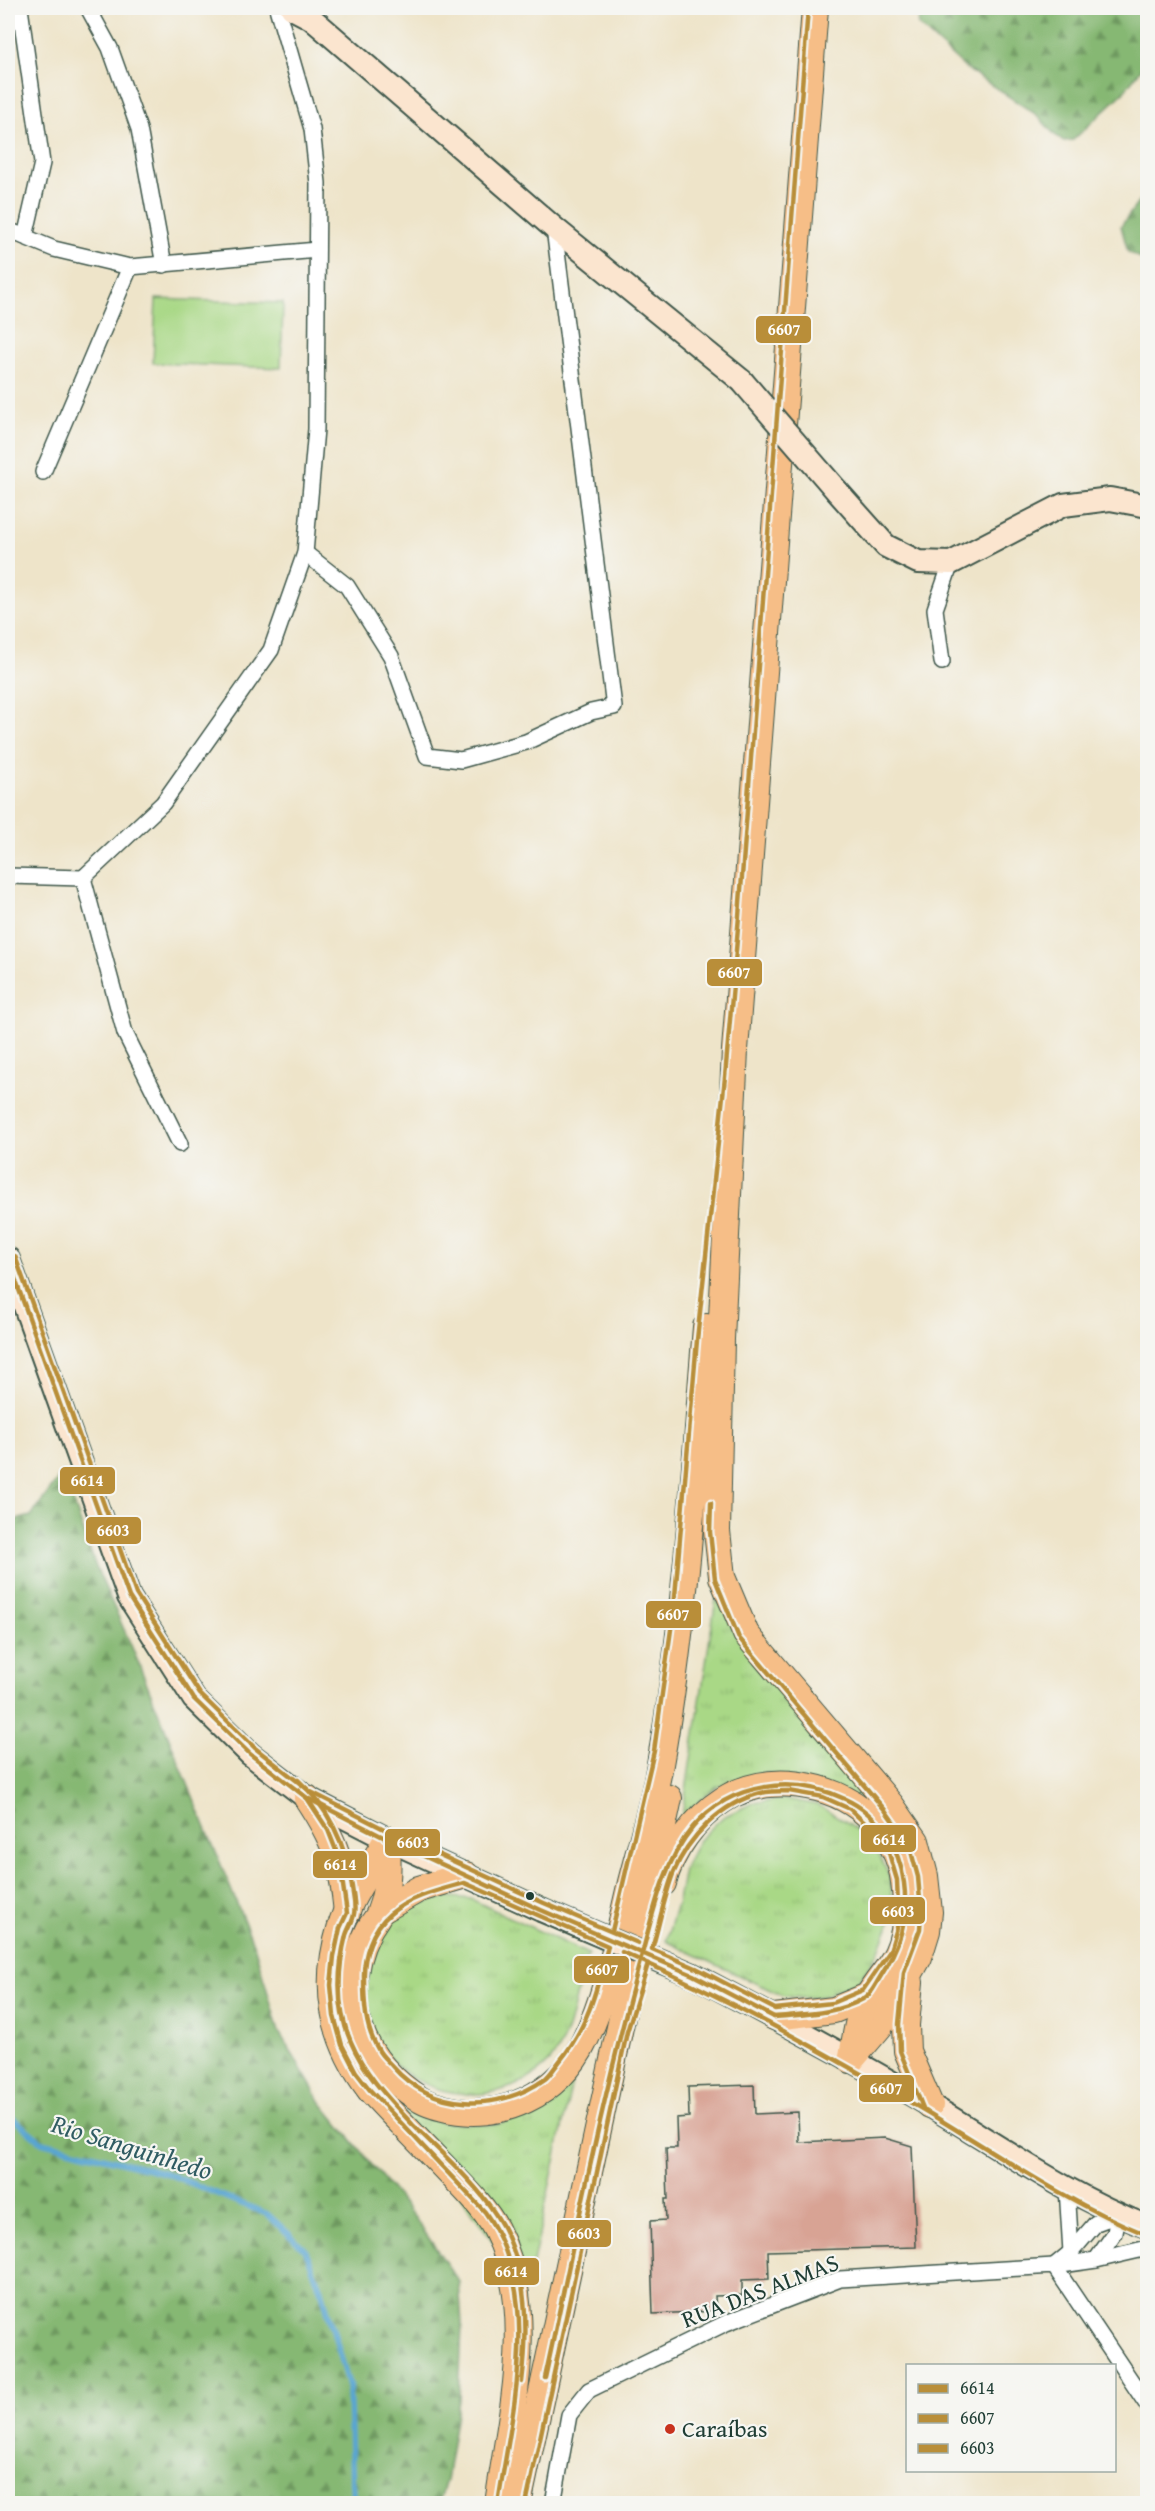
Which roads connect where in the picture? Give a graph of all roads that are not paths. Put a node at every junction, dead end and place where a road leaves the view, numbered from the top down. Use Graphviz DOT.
graph roads {
  1 [pos="20,8"];
  2 [pos="88,8"];
  3 [pos="276,8"];
  4 [pos="292,8"];
  5 [pos="815,8"];
  6 [pos="554,228"];
  7 [pos="8,230"];
  8 [pos="26,237"];
  9 [pos="317,250"];
  10 [pos="164,265"];
  11 [pos="130,267"];
  12 [pos="43,472"];
  13 [pos="1148,506"];
  14 [pos="305,553"];
  15 [pos="951,563"];
  16 [pos="942,662"];
  17 [pos="8,876"];
  18 [pos="84,878"];
  19 [pos="735,1050"];
  20 [pos="180,1144"];
  21 [pos="8,1259"];
  22 [pos="721,1339"];
  23 [pos="307,1798"];
  24 [pos="387,1839"];
  25 [pos="466,1875"];
  26 [pos="381,1911"];
  27 [pos="347,1913"];
  28 [pos="911,1973"];
  29 [pos="609,1975"];
  30 [pos="868,1996"];
  31 [pos="774,2017"];
  32 [pos="620,2030"];
  33 [pos="851,2060"];
  34 [pos="930,2105"];
  35 [pos="1067,2188"];
  36 [pos="1118,2216"];
  37 [pos="1148,2227"];
  38 [pos="1148,2248"];
  39 [pos="1071,2252"];
  40 [pos="1096,2260"];
  41 [pos="1054,2266"];
  42 [pos="1148,2406"];
  43 [pos="499,2504"];
  44 [pos="518,2504"];
  45 [pos="553,2504"];
  1 -- 8 [label="street"];
  2 -- 10 [label="street"];
  3 -- 9 [label="street"];
  4 -- 6 [label="street"];
  5 -- 19 [label="main road"];
  6 -- 14 [label="street"];
  6 -- 15 [label="street, bridge"];
  7 -- 8 [label="street"];
  8 -- 11 [label="street"];
  9 -- 10 [label="street"];
  9 -- 14 [label="street"];
  10 -- 11 [label="street"];
  11 -- 12 [label="street"];
  13 -- 15 [label="street"];
  14 -- 18 [label="street"];
  15 -- 16 [label="street"];
  17 -- 18 [label="street"];
  18 -- 20 [label="street"];
  19 -- 22 [label="main road"];
  19 -- 29 [label="main road"];
  21 -- 23 [label="street"];
  22 -- 28 [label="main road"];
  22 -- 32 [label="main road"];
  23 -- 24 [label="street"];
  23 -- 27 [label="main road"];
  24 -- 25 [label="street"];
  24 -- 26 [label="main road"];
  24 -- 27 [label="main road"];
  25 -- 26 [label="main road"];
  25 -- 31 [label="street, bridge"];
  26 -- 29 [label="main road"];
  27 -- 43 [label="main road"];
  28 -- 33 [label="main road"];
  28 -- 34 [label="main road"];
  29 -- 43 [label="main road"];
  30 -- 31 [label="main road"];
  30 -- 32 [label="main road"];
  30 -- 33 [label="main road"];
  31 -- 33 [label="street"];
  32 -- 44 [label="main road"];
  33 -- 34 [label="street"];
  34 -- 35 [label="street"];
  35 -- 36 [label="street"];
  35 -- 39 [label="street"];
  36 -- 37 [label="street"];
  36 -- 39 [label="street"];
  36 -- 40 [label="street"];
  38 -- 40 [label="street, RUA DAS ALMAS"];
  39 -- 41 [label="street"];
  40 -- 41 [label="street, RUA DAS ALMAS"];
  41 -- 42 [label="street"];
  41 -- 45 [label="street, RUA DAS ALMAS"];
}
